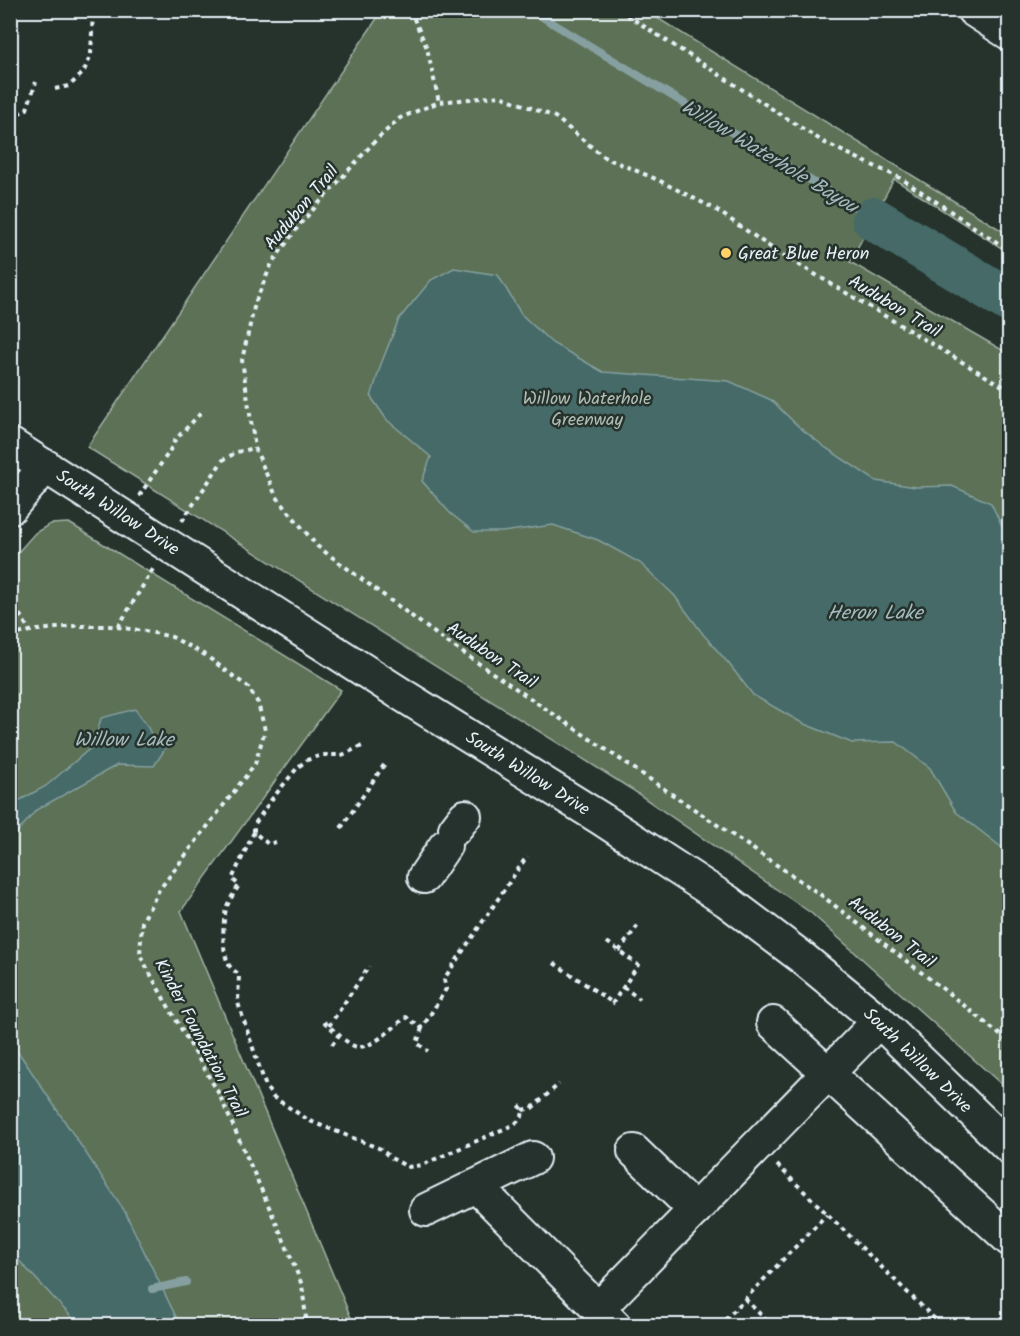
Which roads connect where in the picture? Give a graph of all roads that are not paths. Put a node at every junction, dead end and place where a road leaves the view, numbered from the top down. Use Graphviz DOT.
graph roads {
  1 [pos="973,10"];
  2 [pos="1010,34"];
  3 [pos="10,444"];
  4 [pos="46,466"];
  5 [pos="10,508"];
  6 [pos="455,830"];
  7 [pos="424,878"];
  8 [pos="879,1021"];
  9 [pos="773,1023"];
  10 [pos="828,1073"];
  11 [pos="1010,1148"];
  12 [pos="634,1151"];
  13 [pos="533,1158"];
  14 [pos="476,1186"];
  15 [pos="426,1210"];
  16 [pos="695,1210"];
  17 [pos="1010,1240"];
  18 [pos="607,1317"];
  1 -- 2 [label="street"];
  3 -- 4 [label="street, South Willow Drive"];
  4 -- 5 [label="street"];
  4 -- 8 [label="street, South Willow Drive"];
  6 -- 7 [label="street"];
  8 -- 10 [label="street"];
  8 -- 11 [label="street, South Willow Drive"];
  9 -- 10 [label="street"];
  10 -- 16 [label="street"];
  10 -- 17 [label="street"];
  12 -- 16 [label="street"];
  13 -- 14 [label="street"];
  14 -- 15 [label="street"];
  14 -- 18 [label="street"];
  16 -- 18 [label="street"];
}
